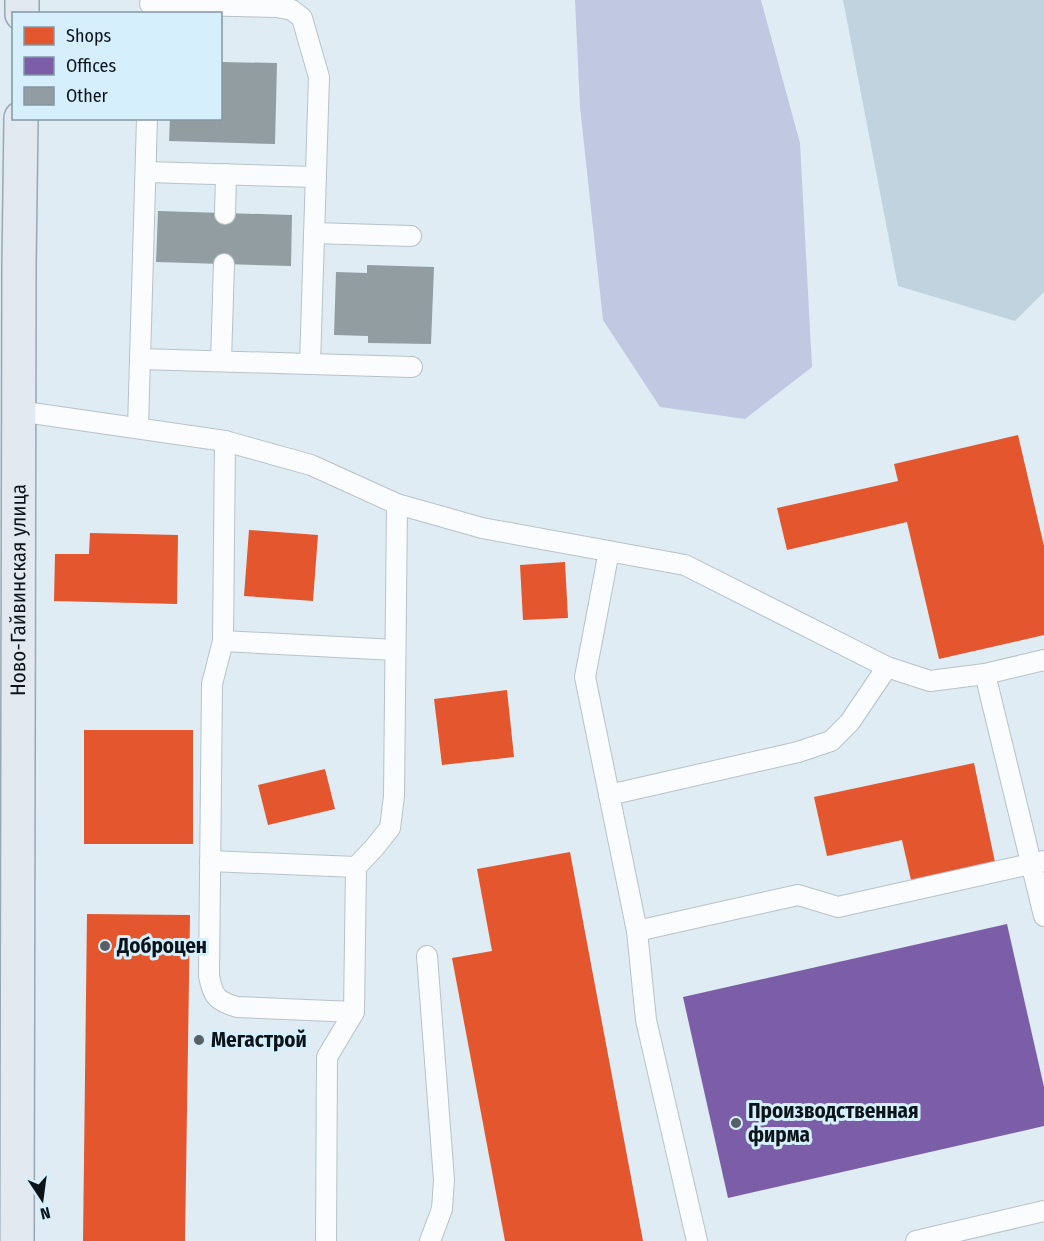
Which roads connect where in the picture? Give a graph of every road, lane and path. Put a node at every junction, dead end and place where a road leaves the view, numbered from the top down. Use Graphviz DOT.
graph roads {
  1 [pos="145,6"];
  2 [pos="21,120"];
  3 [pos="147,120"];
  4 [pos="146,172"];
  5 [pos="226,174"];
  6 [pos="316,177"];
  7 [pos="225,214"];
  8 [pos="314,233"];
  9 [pos="411,236"];
  10 [pos="224,264"];
  11 [pos="140,359"];
  12 [pos="221,362"];
  13 [pos="310,364"];
  14 [pos="412,367"];
  15 [pos="18,411"];
  16 [pos="138,428"];
  17 [pos="225,441"];
  18 [pos="397,504"];
  19 [pos="609,551"];
  20 [pos="223,641"];
  21 [pos="395,650"];
  22 [pos="1044,660"];
  23 [pos="887,667"];
  24 [pos="985,674"];
  25 [pos="609,795"];
  26 [pos="210,861"];
  27 [pos="1038,862"];
  28 [pos="356,867"];
  29 [pos="1044,916"];
  30 [pos="637,931"];
  31 [pos="427,956"];
  32 [pos="354,1012"];
  33 [pos="8,1105"];
  34 [pos="1044,1211"];
  35 [pos="17,1241"];
  36 [pos="326,1241"];
  37 [pos="430,1241"];
  38 [pos="697,1241"];
  39 [pos="916,1241"];
  1 -- 6 [label="lane"];
  2 -- 15 [label="main road, Ново-Гайвинская улица"];
  3 -- 4 [label="lane"];
  4 -- 5 [label="lane"];
  4 -- 11 [label="lane"];
  5 -- 6 [label="lane"];
  5 -- 7 [label="lane"];
  6 -- 8 [label="lane"];
  8 -- 9 [label="lane"];
  8 -- 13 [label="lane"];
  10 -- 12 [label="lane"];
  11 -- 12 [label="lane"];
  11 -- 16 [label="lane"];
  12 -- 13 [label="lane"];
  13 -- 14 [label="lane"];
  15 -- 16 [label="lane"];
  15 -- 33 [label="main road, Ново-Гайвинская улица"];
  16 -- 17 [label="lane"];
  17 -- 18 [label="lane"];
  17 -- 20 [label="lane"];
  18 -- 19 [label="lane"];
  18 -- 21 [label="lane"];
  19 -- 23 [label="lane"];
  19 -- 25 [label="lane"];
  20 -- 21 [label="lane"];
  20 -- 26 [label="lane"];
  21 -- 28 [label="lane"];
  22 -- 24 [label="lane"];
  23 -- 24 [label="lane"];
  23 -- 25 [label="lane"];
  24 -- 27 [label="lane"];
  25 -- 30 [label="lane"];
  26 -- 28 [label="lane"];
  26 -- 32 [label="lane"];
  27 -- 29 [label="lane"];
  27 -- 30 [label="lane"];
  28 -- 32 [label="lane"];
  30 -- 38 [label="lane"];
  31 -- 37 [label="lane"];
  32 -- 36 [label="lane"];
  33 -- 35 [label="main road, Ново-Гайвинская улица"];
  34 -- 39 [label="lane"];
}
